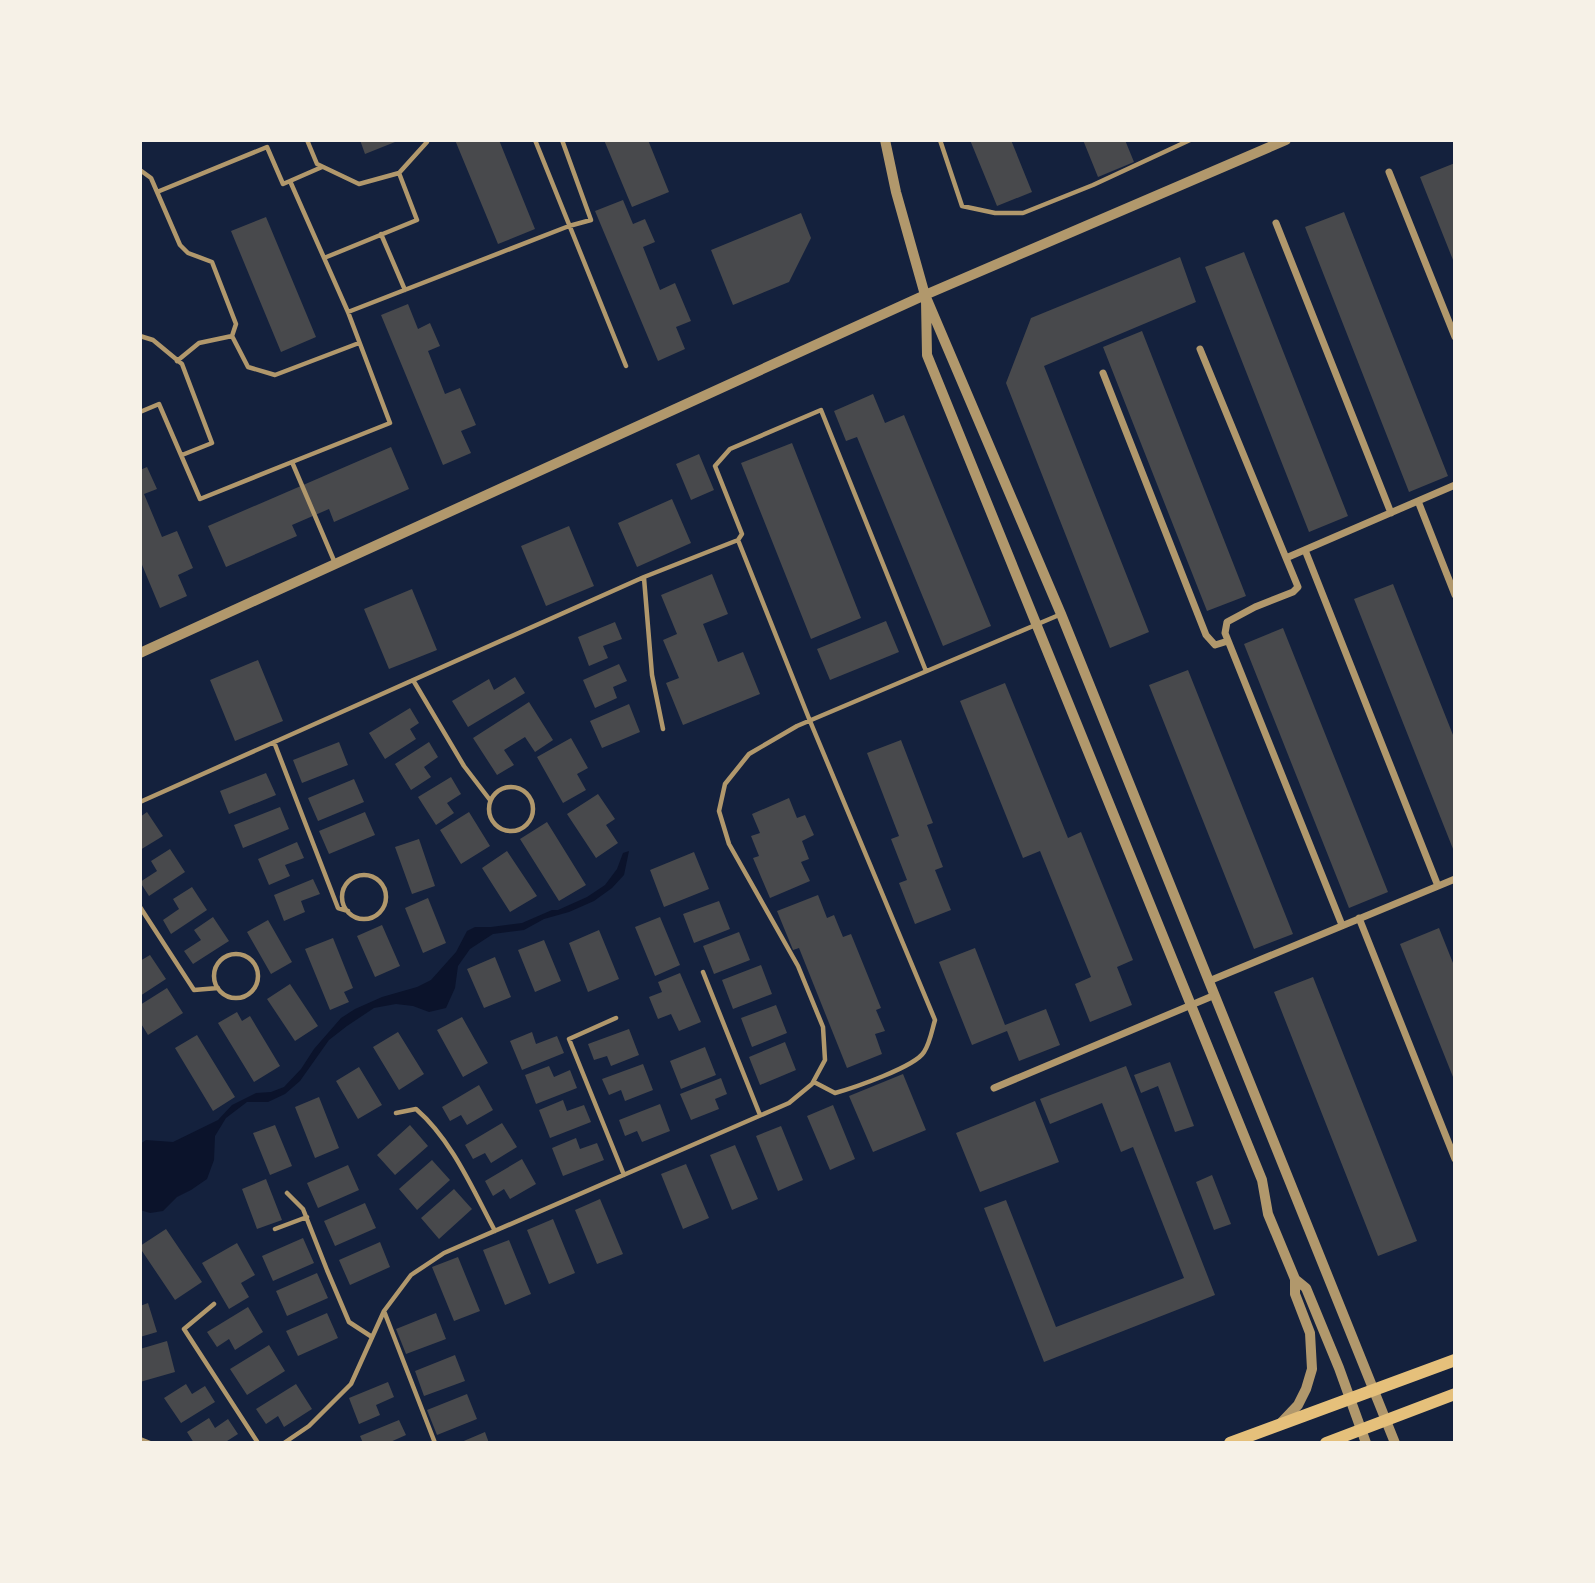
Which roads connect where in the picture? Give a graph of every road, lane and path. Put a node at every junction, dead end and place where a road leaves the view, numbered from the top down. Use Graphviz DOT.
graph roads {
  1 [pos="307,140"];
  2 [pos="426,140"];
  3 [pos="535,140"];
  4 [pos="562,140"];
  5 [pos="886,140"];
  6 [pos="940,140"];
  7 [pos="1190,140"];
  8 [pos="1286,140"];
  9 [pos="322,167"];
  10 [pos="140,170"];
  11 [pos="1389,172"];
  12 [pos="400,173"];
  13 [pos="290,181"];
  14 [pos="157,192"];
  15 [pos="1276,223"];
  16 [pos="569,226"];
  17 [pos="382,234"];
  18 [pos="324,258"];
  19 [pos="405,290"];
  20 [pos="925,295"];
  21 [pos="348,312"];
  22 [pos="140,336"];
  23 [pos="232,336"];
  24 [pos="1455,337"];
  25 [pos="359,343"];
  26 [pos="1200,349"];
  27 [pos="177,360"];
  28 [pos="626,366"];
  29 [pos="1102,373"];
  30 [pos="140,412"];
  31 [pos="182,456"];
  32 [pos="292,462"];
  33 [pos="1455,485"];
  34 [pos="1418,501"];
  35 [pos="1391,513"];
  36 [pos="738,540"];
  37 [pos="1305,550"];
  38 [pos="1286,558"];
  39 [pos="335,564"];
  40 [pos="644,577"];
  41 [pos="1455,595"];
  42 [pos="1061,614"];
  43 [pos="1228,641"];
  44 [pos="140,653"];
  45 [pos="926,671"];
  46 [pos="413,680"];
  47 [pos="810,721"];
  48 [pos="663,729"];
  49 [pos="274,742"];
  50 [pos="490,800"];
  51 [pos="140,802"];
  52 [pos="1455,878"];
  53 [pos="1438,886"];
  54 [pos="140,907"];
  55 [pos="348,911"];
  56 [pos="1359,918"];
  57 [pos="1342,925"];
  58 [pos="703,972"];
  59 [pos="1209,981"];
  60 [pos="218,988"];
  61 [pos="1215,995"];
  62 [pos="1191,1005"];
  63 [pos="615,1018"];
  64 [pos="814,1082"];
  65 [pos="994,1088"];
  66 [pos="396,1114"];
  67 [pos="760,1115"];
  68 [pos="1455,1159"];
  69 [pos="624,1175"];
  70 [pos="287,1194"];
  71 [pos="307,1217"];
  72 [pos="275,1229"];
  73 [pos="495,1231"];
  74 [pos="1295,1279"];
  75 [pos="214,1304"];
  76 [pos="383,1311"];
  77 [pos="372,1337"];
  78 [pos="1455,1360"];
  79 [pos="1374,1390"];
  80 [pos="1455,1394"];
  81 [pos="1350,1398"];
  82 [pos="1386,1420"];
  83 [pos="1279,1424"];
  84 [pos="1361,1430"];
  85 [pos="140,1439"];
  86 [pos="150,1443"];
  87 [pos="258,1443"];
  88 [pos="284,1443"];
  89 [pos="435,1443"];
  90 [pos="1230,1443"];
  91 [pos="1326,1443"];
  92 [pos="1366,1443"];
  93 [pos="1395,1443"];
  1 -- 9 [label="lane"];
  2 -- 12 [label="lane"];
  3 -- 16 [label="lane"];
  4 -- 16 [label="lane"];
  5 -- 20 [label="street"];
  6 -- 7 [label="lane"];
  8 -- 20 [label="street"];
  9 -- 12 [label="lane"];
  9 -- 13 [label="lane"];
  10 -- 14 [label="lane"];
  11 -- 24 [label="street"];
  12 -- 17 [label="lane"];
  13 -- 14 [label="lane"];
  13 -- 18 [label="lane"];
  14 -- 23 [label="lane"];
  15 -- 35 [label="street"];
  16 -- 19 [label="lane"];
  16 -- 28 [label="lane"];
  17 -- 18 [label="lane"];
  17 -- 19 [label="lane"];
  18 -- 21 [label="lane"];
  19 -- 21 [label="lane"];
  20 -- 39 [label="street"];
  20 -- 42 [label="street"];
  20 -- 62 [label="street"];
  21 -- 25 [label="lane"];
  22 -- 27 [label="lane"];
  23 -- 25 [label="lane"];
  23 -- 27 [label="lane"];
  25 -- 32 [label="lane"];
  26 -- 38 [label="street"];
  27 -- 31 [label="lane"];
  29 -- 43 [label="street"];
  30 -- 31 [label="lane"];
  31 -- 32 [label="lane"];
  32 -- 39 [label="lane"];
  33 -- 34 [label="street"];
  34 -- 35 [label="street"];
  34 -- 41 [label="street"];
  35 -- 37 [label="street"];
  36 -- 40 [label="lane"];
  36 -- 45 [label="lane"];
  36 -- 47 [label="lane"];
  37 -- 38 [label="street"];
  37 -- 53 [label="street"];
  38 -- 43 [label="street"];
  39 -- 44 [label="street"];
  40 -- 46 [label="lane"];
  40 -- 48 [label="lane"];
  42 -- 45 [label="lane"];
  42 -- 59 [label="street"];
  43 -- 57 [label="street"];
  45 -- 47 [label="lane"];
  46 -- 49 [label="lane"];
  46 -- 50 [label="lane"];
  47 -- 64 [label="lane"];
  47 -- 64 [label="lane"];
  49 -- 51 [label="lane"];
  49 -- 55 [label="lane"];
  50 -- 50 [label="lane"];
  52 -- 53 [label="street"];
  53 -- 56 [label="street"];
  54 -- 60 [label="lane"];
  55 -- 55 [label="lane"];
  56 -- 57 [label="street"];
  56 -- 68 [label="street"];
  57 -- 59 [label="street"];
  58 -- 67 [label="lane"];
  59 -- 61 [label="street"];
  60 -- 60 [label="lane"];
  61 -- 62 [label="street"];
  61 -- 79 [label="street"];
  62 -- 65 [label="street"];
  62 -- 74 [label="street"];
  63 -- 69 [label="lane"];
  64 -- 67 [label="lane"];
  66 -- 73 [label="lane"];
  67 -- 69 [label="lane"];
  69 -- 73 [label="lane"];
  70 -- 71 [label="lane"];
  71 -- 72 [label="lane"];
  71 -- 77 [label="lane"];
  73 -- 76 [label="lane"];
  74 -- 81 [label="street"];
  74 -- 83 [label="street"];
  75 -- 87 [label="lane"];
  76 -- 77 [label="lane"];
  76 -- 89 [label="lane"];
  77 -- 88 [label="lane"];
  78 -- 79 [label="main road"];
  79 -- 81 [label="main road"];
  79 -- 82 [label="street"];
  80 -- 82 [label="main road"];
  81 -- 83 [label="main road"];
  81 -- 84 [label="street"];
  82 -- 84 [label="main road"];
  82 -- 93 [label="street"];
  83 -- 90 [label="main road"];
  84 -- 91 [label="main road"];
  84 -- 92 [label="street"];
  85 -- 86 [label="lane"];
}
